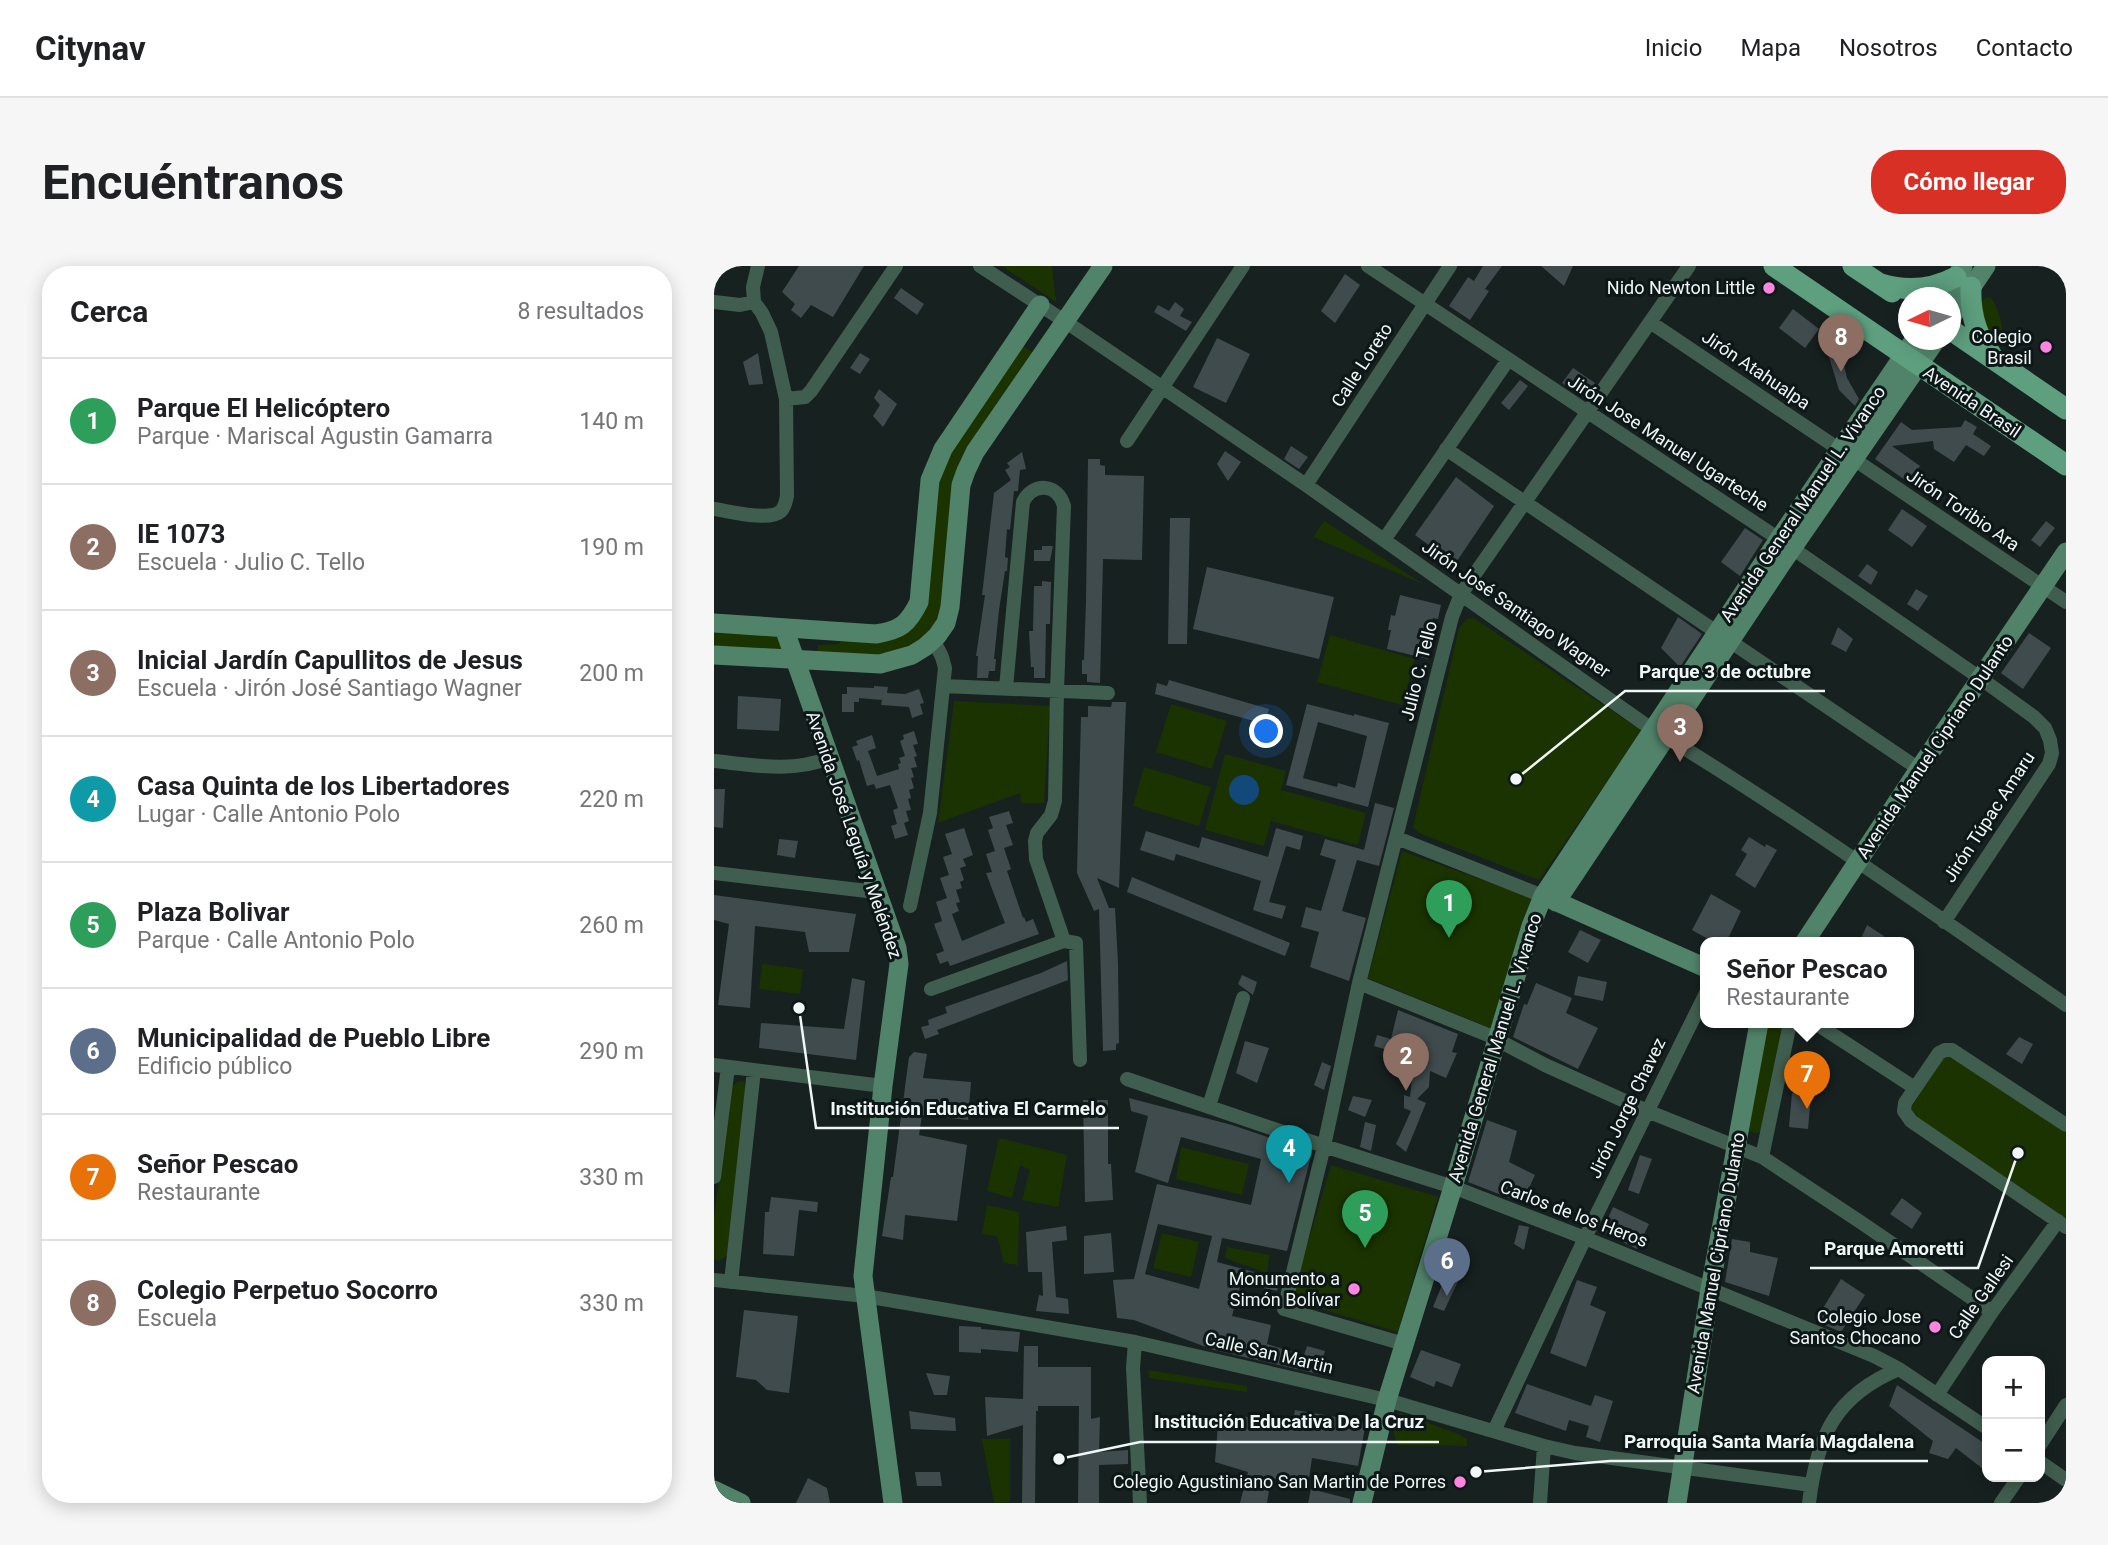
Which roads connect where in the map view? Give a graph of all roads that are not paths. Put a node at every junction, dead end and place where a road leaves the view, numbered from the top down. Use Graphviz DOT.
graph roads {
  1 [pos="758,266"];
  2 [pos="896,266"];
  3 [pos="980,266"];
  4 [pos="1103,266"];
  5 [pos="1243,266"];
  6 [pos="1368,266"];
  7 [pos="1450,266"];
  8 [pos="1689,266"];
  9 [pos="1774,266"];
  10 [pos="1853,266"];
  11 [pos="1986,266"];
  12 [pos="1964,277"];
  13 [pos="1881,284"];
  14 [pos="1898,295"];
  15 [pos="714,302"];
  16 [pos="754,302"];
  17 [pos="1425,304"];
  18 [pos="1040,305"];
  19 [pos="1066,322"];
  20 [pos="1650,322"];
  21 [pos="1961,337"];
  22 [pos="1912,353"];
  23 [pos="1508,360"];
  24 [pos="1999,363"];
  25 [pos="1162,388"];
  26 [pos="786,399"];
  27 [pos="2066,409"];
  28 [pos="1587,413"];
  29 [pos="1126,441"];
  30 [pos="1447,449"];
  31 [pos="1847,454"];
  32 [pos="2066,465"];
  33 [pos="1306,485"];
  34 [pos="1525,503"];
  35 [pos="714,509"];
  36 [pos="1384,540"];
  37 [pos="1786,544"];
  38 [pos="2066,552"];
  39 [pos="2042,587"];
  40 [pos="1461,594"];
  41 [pos="2066,602"];
  42 [pos="714,623"];
  43 [pos="784,628"];
  44 [pos="1724,636"];
  45 [pos="933,639"];
  46 [pos="714,655"];
  47 [pos="793,659"];
  48 [pos="1980,678"];
  49 [pos="943,686"];
  50 [pos="1006,688"];
  51 [pos="1057,690"];
  52 [pos="1108,693"];
  53 [pos="1659,733"];
  54 [pos="829,758"];
  55 [pos="714,761"];
  56 [pos="1919,769"];
  57 [pos="1396,838"];
  58 [pos="1857,862"];
  59 [pos="714,873"];
  60 [pos="876,892"];
  61 [pos="1549,899"];
  62 [pos="910,906"];
  63 [pos="1944,922"];
  64 [pos="1808,937"];
  65 [pos="1064,941"];
  66 [pos="1700,965"];
  67 [pos="1359,983"];
  68 [pos="931,989"];
  69 [pos="1243,998"];
  70 [pos="1700,1005"];
  71 [pos="2066,1005"];
  72 [pos="1758,1028"];
  73 [pos="1789,1028"];
  74 [pos="1823,1028"];
  75 [pos="1496,1040"];
  76 [pos="1080,1060"];
  77 [pos="721,1066"];
  78 [pos="754,1070"];
  79 [pos="1127,1079"];
  80 [pos="883,1086"];
  81 [pos="1915,1088"];
  82 [pos="1209,1106"];
  83 [pos="1647,1111"];
  84 [pos="2066,1125"];
  85 [pos="1735,1145"];
  86 [pos="1324,1146"];
  87 [pos="1762,1157"];
  88 [pos="714,1177"];
  89 [pos="1453,1187"];
  90 [pos="2062,1224"];
  91 [pos="1585,1238"];
  92 [pos="714,1280"];
  93 [pos="731,1282"];
  94 [pos="1710,1289"];
  95 [pos="865,1296"];
  96 [pos="1992,1312"];
  97 [pos="1135,1342"];
  98 [pos="1404,1343"];
  99 [pos="1899,1369"];
  100 [pos="1937,1395"];
  101 [pos="1387,1400"];
  102 [pos="2066,1405"];
  103 [pos="1982,1425"];
  104 [pos="1494,1431"];
  105 [pos="2045,1437"];
  106 [pos="1545,1446"];
  107 [pos="2045,1465"];
  108 [pos="1682,1469"];
  109 [pos="2066,1480"];
  110 [pos="2016,1482"];
  111 [pos="1811,1485"];
  112 [pos="714,1490"];
  113 [pos="741,1503"];
  114 [pos="893,1503"];
  115 [pos="1140,1503"];
  116 [pos="1362,1503"];
  117 [pos="1540,1503"];
  118 [pos="1677,1503"];
  119 [pos="1809,1503"];
  120 [pos="2001,1503"];
  1 -- 16 [label="street"];
  2 -- 26 [label="street"];
  3 -- 18 [label="street, Jirón José Santiago Wagner"];
  4 -- 19 [label="street"];
  5 -- 25 [label="street"];
  6 -- 17 [label="street, Jirón Jose Manuel Ugarteche"];
  7 -- 17 [label="street, Calle Loreto"];
  8 -- 20 [label="street, Julio C. Tello"];
  9 -- 22 [label="main road, Avenida Brasil"];
  10 -- 13 [label="main road"];
  11 -- 12 [label="street"];
  12 -- 13 [label="main road"];
  12 -- 24 [label="main road"];
  13 -- 14 [label="main road"];
  15 -- 16 [label="street"];
  16 -- 26 [label="street"];
  17 -- 23 [label="street, Jirón Jose Manuel Ugarteche"];
  17 -- 33 [label="street, Calle Loreto"];
  18 -- 19 [label="street, Jirón José Santiago Wagner"];
  18 -- 43 [label="street"];
  19 -- 25 [label="street, Jirón José Santiago Wagner"];
  19 -- 45 [label="street"];
  20 -- 28 [label="street, Julio C. Tello"];
  20 -- 31 [label="street, Jirón Atahualpa"];
  21 -- 24 [label="main road"];
  22 -- 31 [label="street, Avenida General Manuel L. Vivanco"];
  22 -- 32 [label="main road, Avenida Brasil"];
  23 -- 28 [label="street, Jirón Jose Manuel Ugarteche"];
  23 -- 30 [label="street"];
  24 -- 27 [label="main road"];
  25 -- 29 [label="street"];
  25 -- 33 [label="street, Jirón José Santiago Wagner"];
  26 -- 35 [label="street"];
  28 -- 34 [label="street, Julio C. Tello"];
  28 -- 37 [label="street, Jirón Jose Manuel Ugarteche"];
  30 -- 34 [label="street"];
  30 -- 36 [label="street"];
  31 -- 37 [label="street, Avenida General Manuel L. Vivanco"];
  31 -- 39 [label="street, Jirón Toribio Ara"];
  33 -- 36 [label="street, Jirón José Santiago Wagner"];
  34 -- 40 [label="street, Julio C. Tello"];
  34 -- 44 [label="street"];
  36 -- 40 [label="street, Jirón José Santiago Wagner"];
  37 -- 44 [label="street, Avenida General Manuel L. Vivanco"];
  37 -- 48 [label="street, Jirón Jose Manuel Ugarteche"];
  38 -- 39 [label="street, Avenida Manuel Cipriano Dulanto"];
  39 -- 41 [label="street, Jirón Toribio Ara"];
  39 -- 48 [label="street, Avenida Manuel Cipriano Dulanto"];
  40 -- 53 [label="street, Jirón José Santiago Wagner"];
  40 -- 57 [label="street, Julio C. Tello"];
  42 -- 43 [label="street"];
  43 -- 47 [label="street, Avenida José Leguía y Meléndez"];
  44 -- 53 [label="street, Avenida General Manuel L. Vivanco"];
  44 -- 56 [label="street"];
  45 -- 47 [label="street"];
  45 -- 49 [label="street"];
  46 -- 47 [label="street"];
  47 -- 54 [label="street, Avenida José Leguía y Meléndez"];
  48 -- 56 [label="street, Avenida Manuel Cipriano Dulanto"];
  48 -- 63 [label="street, Jirón Túpac Amaru"];
  49 -- 50 [label="street"];
  49 -- 62 [label="street"];
  50 -- 51 [label="street"];
  50 -- 51 [label="street"];
  51 -- 52 [label="street"];
  51 -- 65 [label="street"];
  53 -- 58 [label="street, Jirón José Santiago Wagner"];
  53 -- 61 [label="street, Avenida General Manuel L. Vivanco"];
  54 -- 55 [label="street"];
  54 -- 60 [label="street, Avenida José Leguía y Meléndez"];
  56 -- 58 [label="street, Avenida Manuel Cipriano Dulanto"];
  57 -- 61 [label="street"];
  57 -- 67 [label="street, Julio C. Tello"];
  58 -- 63 [label="street, Jirón José Santiago Wagner"];
  58 -- 64 [label="street, Avenida Manuel Cipriano Dulanto"];
  59 -- 60 [label="street"];
  60 -- 80 [label="street, Avenida José Leguía y Meléndez"];
  61 -- 66 [label="street"];
  61 -- 75 [label="street, Avenida General Manuel L. Vivanco"];
  63 -- 71 [label="street, Jirón José Santiago Wagner"];
  65 -- 68 [label="street"];
  65 -- 76 [label="street"];
  67 -- 75 [label="street"];
  67 -- 86 [label="street, Julio C. Tello"];
  69 -- 82 [label="street"];
  70 -- 83 [label="street, Jirón Jorge Chavez"];
  72 -- 85 [label="street, Avenida Manuel Cipriano Dulanto"];
  73 -- 87 [label="street"];
  74 -- 81 [label="street"];
  75 -- 83 [label="street"];
  75 -- 89 [label="street, Avenida General Manuel L. Vivanco"];
  77 -- 78 [label="street"];
  77 -- 88 [label="street"];
  78 -- 80 [label="street"];
  78 -- 93 [label="street"];
  79 -- 82 [label="street, Carlos de los Heros"];
  80 -- 95 [label="street, Avenida José Leguía y Meléndez"];
  81 -- 84 [label="street"];
  81 -- 90 [label="street"];
  82 -- 86 [label="street, Carlos de los Heros"];
  83 -- 85 [label="street"];
  83 -- 91 [label="street, Jirón Jorge Chavez"];
  85 -- 87 [label="street"];
  85 -- 94 [label="street, Avenida Manuel Cipriano Dulanto"];
  86 -- 89 [label="street, Carlos de los Heros"];
  86 -- 98 [label="street, Julio C. Tello"];
  87 -- 96 [label="street"];
  89 -- 91 [label="street, Carlos de los Heros"];
  89 -- 98 [label="street, Avenida General Manuel L. Vivanco"];
  90 -- 96 [label="street, Calle Gallesi"];
  91 -- 94 [label="street, Carlos de los Heros"];
  91 -- 104 [label="street, Jirón Jorge Chavez"];
  92 -- 93 [label="street, Calle San Martin"];
  93 -- 95 [label="street, Calle San Martin"];
  94 -- 99 [label="street, Carlos de los Heros"];
  94 -- 108 [label="street, Avenida Manuel Cipriano Dulanto"];
  95 -- 97 [label="street, Calle San Martin"];
  95 -- 114 [label="street, Avenida José Leguía y Meléndez"];
  96 -- 100 [label="street, Calle Gallesi"];
  97 -- 101 [label="street, Calle San Martin"];
  97 -- 115 [label="street"];
  98 -- 101 [label="street, Avenida General Manuel L. Vivanco"];
  99 -- 100 [label="street, Carlos de los Heros"];
  99 -- 111 [label="street"];
  100 -- 103 [label="street, Carlos de los Heros"];
  101 -- 104 [label="street, Calle San Martin"];
  101 -- 116 [label="street, Avenida General Manuel L. Vivanco"];
  102 -- 105 [label="street"];
  104 -- 106 [label="street, Calle San Martin"];
  106 -- 108 [label="street, Calle San Martin"];
  106 -- 117 [label="street"];
  107 -- 109 [label="street"];
  108 -- 111 [label="street, Calle San Martin"];
  108 -- 118 [label="street, Avenida Manuel Cipriano Dulanto"];
  110 -- 120 [label="street"];
  111 -- 119 [label="street"];
  112 -- 113 [label="street"];
}
